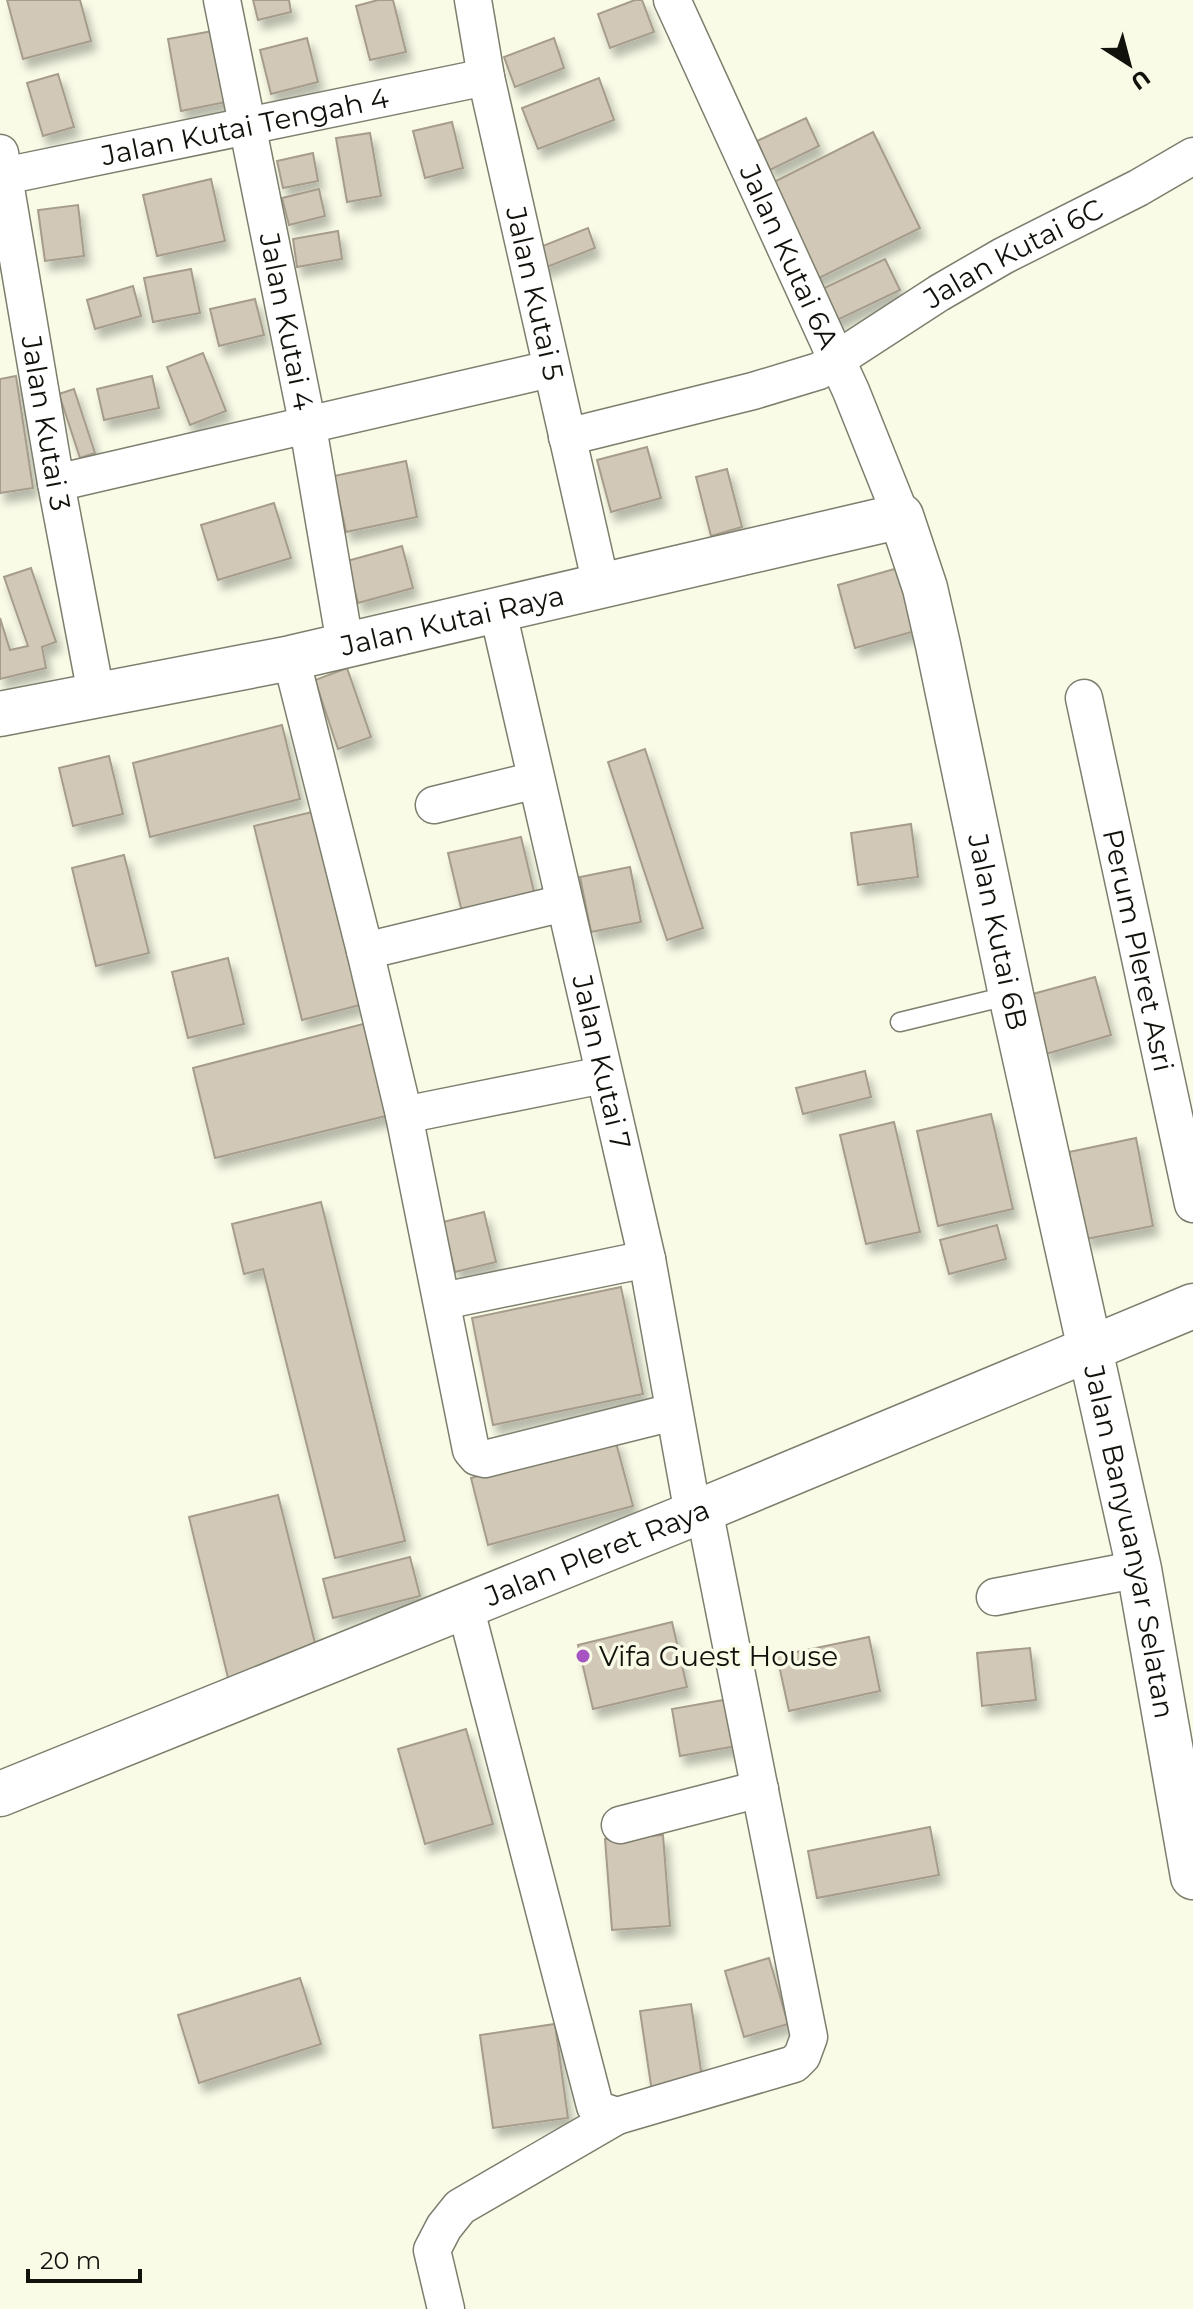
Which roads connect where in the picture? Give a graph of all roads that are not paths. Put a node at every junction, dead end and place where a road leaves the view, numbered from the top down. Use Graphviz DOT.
graph roads {
  1 [pos="222,0"];
  2 [pos="473,0"];
  3 [pos="672,0"];
  4 [pos="486,77"];
  5 [pos="247,126"];
  6 [pos="1193,156"];
  7 [pos="2,164"];
  8 [pos="837,359"];
  9 [pos="550,369"];
  10 [pos="308,427"];
  11 [pos="567,437"];
  12 [pos="56,483"];
  13 [pos="901,516"];
  14 [pos="601,585"];
  15 [pos="498,612"];
  16 [pos="345,644"];
  17 [pos="291,658"];
  18 [pos="96,694"];
  19 [pos="1084,698"];
  20 [pos="0,714"];
  21 [pos="536,780"];
  22 [pos="434,805"];
  23 [pos="564,903"];
  24 [pos="365,951"];
  25 [pos="1011,995"];
  26 [pos="900,1022"];
  27 [pos="603,1075"];
  28 [pos="404,1115"];
  29 [pos="1193,1204"];
  30 [pos="647,1259"];
  31 [pos="443,1301"];
  32 [pos="1193,1306"];
  33 [pos="1091,1348"];
  34 [pos="673,1412"];
  35 [pos="698,1511"];
  36 [pos="1139,1569"];
  37 [pos="995,1597"];
  38 [pos="465,1606"];
  39 [pos="760,1789"];
  40 [pos="0,1794"];
  41 [pos="620,1825"];
  42 [pos="1193,1877"];
  43 [pos="617,2116"];
  44 [pos="446,2309"];
  1 -- 5 [label="street, Jalan Kutai 4"];
  2 -- 4 [label="street, Jalan Kutai 5"];
  3 -- 8 [label="street, Jalan Kutai 6A"];
  4 -- 5 [label="street, Jalan Kutai Tengah 4"];
  4 -- 9 [label="street, Jalan Kutai 5"];
  5 -- 7 [label="street, Jalan Kutai Tengah 4"];
  5 -- 10 [label="street, Jalan Kutai 4"];
  6 -- 8 [label="street, Jalan Kutai 6C"];
  7 -- 12 [label="street, Jalan Kutai 3"];
  8 -- 11 [label="street, Jalan Kutai 6C"];
  8 -- 13 [label="street, Jalan Kutai 6A"];
  9 -- 10 [label="street"];
  9 -- 11 [label="street, Jalan Kutai 5"];
  10 -- 12 [label="street"];
  10 -- 16 [label="street, Jalan Kutai 4"];
  11 -- 14 [label="street, Jalan Kutai 5"];
  12 -- 18 [label="street, Jalan Kutai 3"];
  13 -- 14 [label="street, Jalan Kutai Raya"];
  13 -- 25 [label="street, Jalan Kutai 6B"];
  14 -- 15 [label="street, Jalan Kutai Raya"];
  15 -- 16 [label="street, Jalan Kutai Raya"];
  15 -- 21 [label="street, Jalan Kutai 7"];
  16 -- 17 [label="street, Jalan Kutai Raya"];
  17 -- 18 [label="street, Jalan Kutai Raya"];
  17 -- 24 [label="street"];
  18 -- 20 [label="street, Jalan Kutai Raya"];
  19 -- 29 [label="street, Perum Pleret Asri"];
  21 -- 22 [label="street"];
  21 -- 23 [label="street, Jalan Kutai 7"];
  23 -- 24 [label="street"];
  23 -- 27 [label="street, Jalan Kutai 7"];
  24 -- 28 [label="street"];
  25 -- 26 [label="lane"];
  25 -- 33 [label="street, Jalan Kutai 6B"];
  27 -- 28 [label="street"];
  27 -- 30 [label="street, Jalan Kutai 7"];
  28 -- 31 [label="street"];
  30 -- 31 [label="street"];
  30 -- 34 [label="street, Jalan Kutai 7"];
  31 -- 34 [label="street"];
  32 -- 33 [label="street, Jalan Pleret Raya"];
  33 -- 35 [label="street, Jalan Pleret Raya"];
  33 -- 36 [label="street, Jalan Banyuanyar Selatan"];
  34 -- 35 [label="street, Jalan Kutai 7"];
  35 -- 38 [label="street, Jalan Pleret Raya"];
  35 -- 39 [label="street, Jalan Kutai 7"];
  36 -- 37 [label="street"];
  36 -- 42 [label="street, Jalan Banyuanyar Selatan"];
  38 -- 40 [label="street, Jalan Pleret Raya"];
  38 -- 43 [label="street"];
  39 -- 41 [label="street"];
  39 -- 43 [label="street, Jalan Kutai 7"];
  43 -- 44 [label="street"];
}
